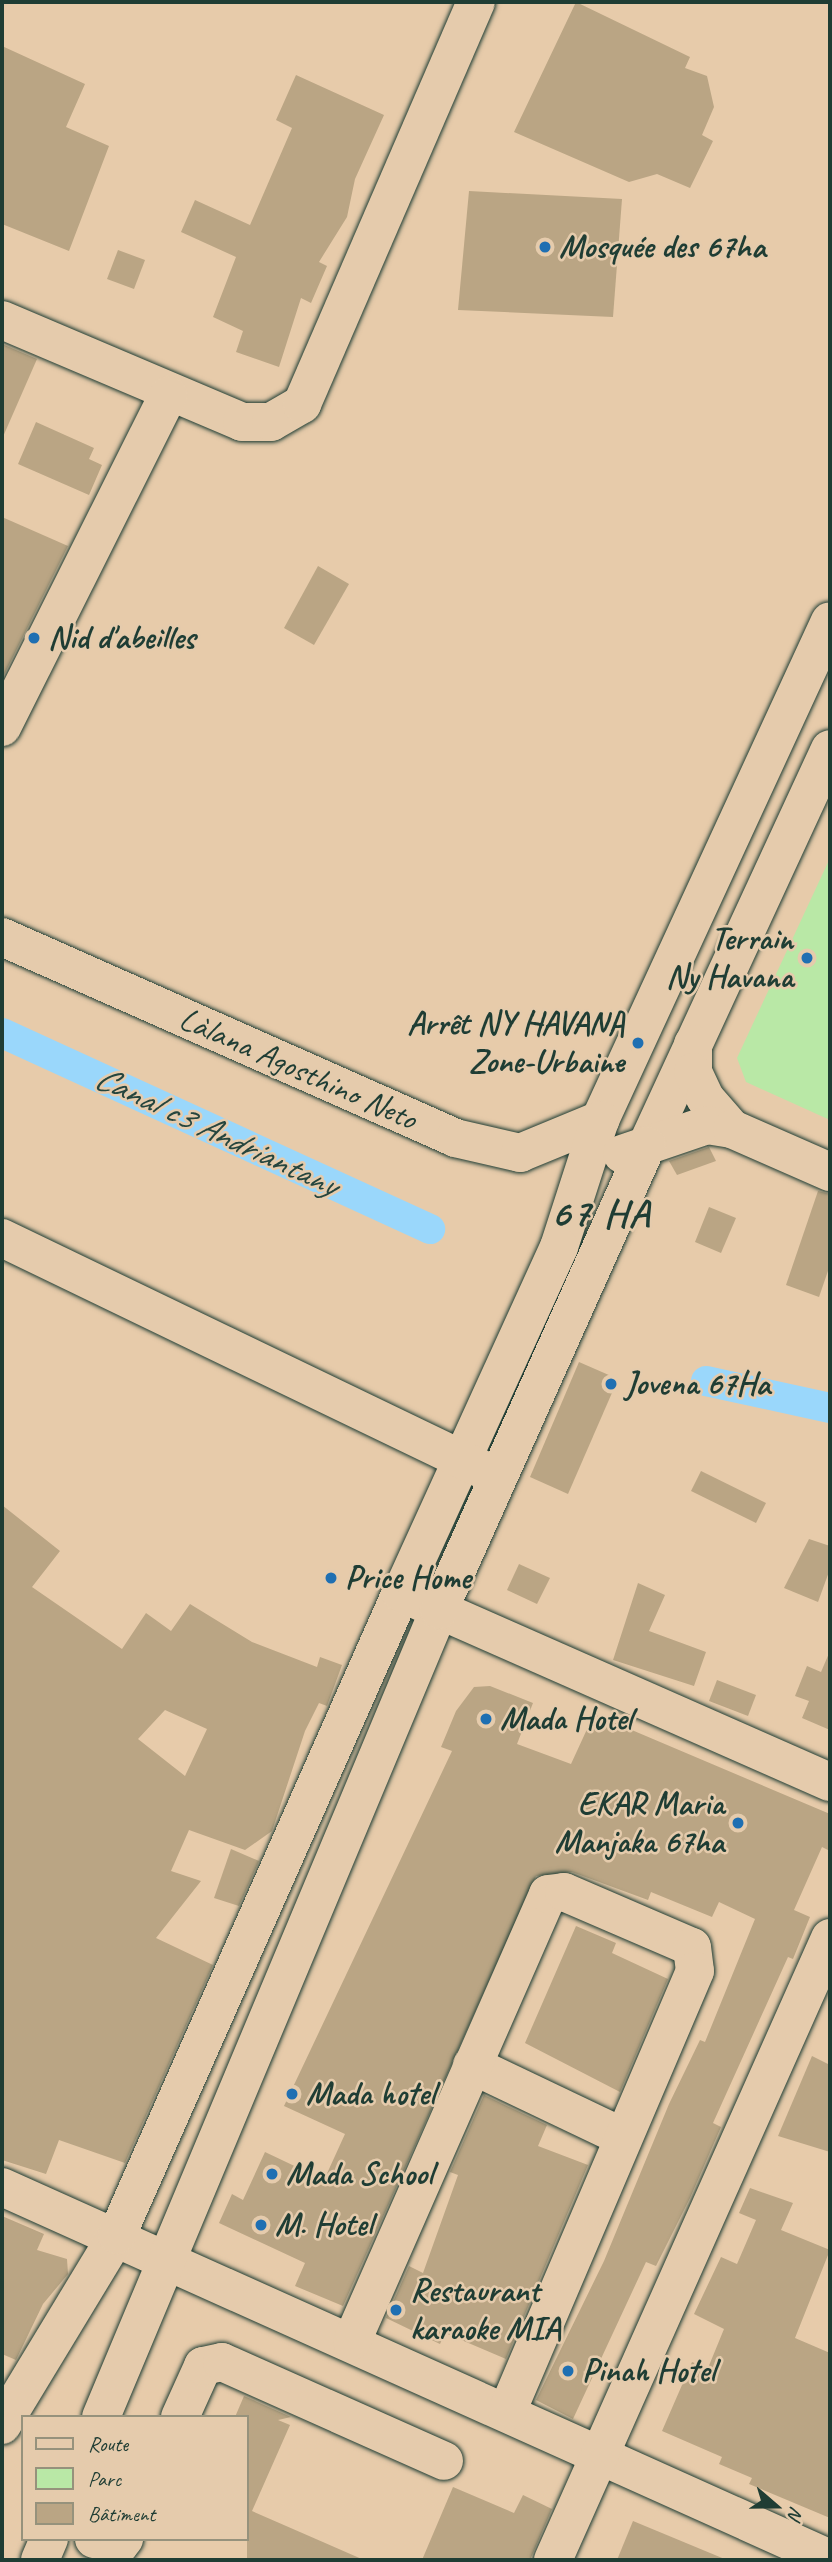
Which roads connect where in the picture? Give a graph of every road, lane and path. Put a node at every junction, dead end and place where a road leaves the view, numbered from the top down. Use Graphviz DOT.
graph roads {
  1 [pos="476,2"];
  2 [pos="2,320"];
  3 [pos="168,395"];
  4 [pos="830,621"];
  5 [pos="2,727"];
  6 [pos="830,749"];
  7 [pos="2,937"];
  8 [pos="693,1044"];
  9 [pos="600,1120"];
  10 [pos="732,1129"];
  11 [pos="647,1145"];
  12 [pos="830,1172"];
  13 [pos="5,1246"];
  14 [pos="462,1460"];
  15 [pos="496,1476"];
  16 [pos="401,1593"];
  17 [pos="439,1610"];
  18 [pos="830,1782"];
  19 [pos="830,1938"];
  20 [pos="472,2065"];
  21 [pos="623,2137"];
  22 [pos="2,2187"];
  23 [pos="117,2235"];
  24 [pos="168,2256"];
  25 [pos="352,2341"];
  26 [pos="507,2412"];
  27 [pos="102,2415"];
  28 [pos="181,2415"];
  29 [pos="2,2425"];
  30 [pos="597,2457"];
  31 [pos="443,2461"];
  32 [pos="48,2541"];
  33 [pos="102,2541"];
  34 [pos="122,2541"];
  35 [pos="830,2559"];
  36 [pos="40,2560"];
  37 [pos="553,2560"];
  1 -- 3 [label="street"];
  2 -- 3 [label="street"];
  3 -- 5 [label="street"];
  4 -- 9 [label="street"];
  6 -- 8 [label="street"];
  7 -- 9 [label="street, Làlana Agosthino Neto"];
  8 -- 10 [label="street"];
  8 -- 11 [label="street"];
  9 -- 11 [label="street"];
  9 -- 14 [label="street"];
  10 -- 11 [label="street"];
  10 -- 12 [label="street"];
  11 -- 15 [label="street"];
  13 -- 14 [label="street"];
  14 -- 15 [label="street"];
  14 -- 16 [label="street"];
  15 -- 17 [label="street"];
  16 -- 17 [label="street"];
  16 -- 23 [label="street"];
  17 -- 18 [label="street"];
  17 -- 24 [label="street"];
  19 -- 30 [label="street"];
  20 -- 21 [label="street"];
  20 -- 21 [label="street"];
  20 -- 25 [label="street"];
  21 -- 26 [label="street"];
  22 -- 23 [label="street"];
  23 -- 24 [label="street"];
  23 -- 29 [label="street"];
  24 -- 25 [label="street"];
  24 -- 27 [label="street"];
  25 -- 26 [label="street"];
  26 -- 30 [label="street"];
  28 -- 31 [label="street"];
  30 -- 35 [label="street"];
  30 -- 37 [label="street"];
  32 -- 36 [label="street"];
  33 -- 34 [label="street"];
}
